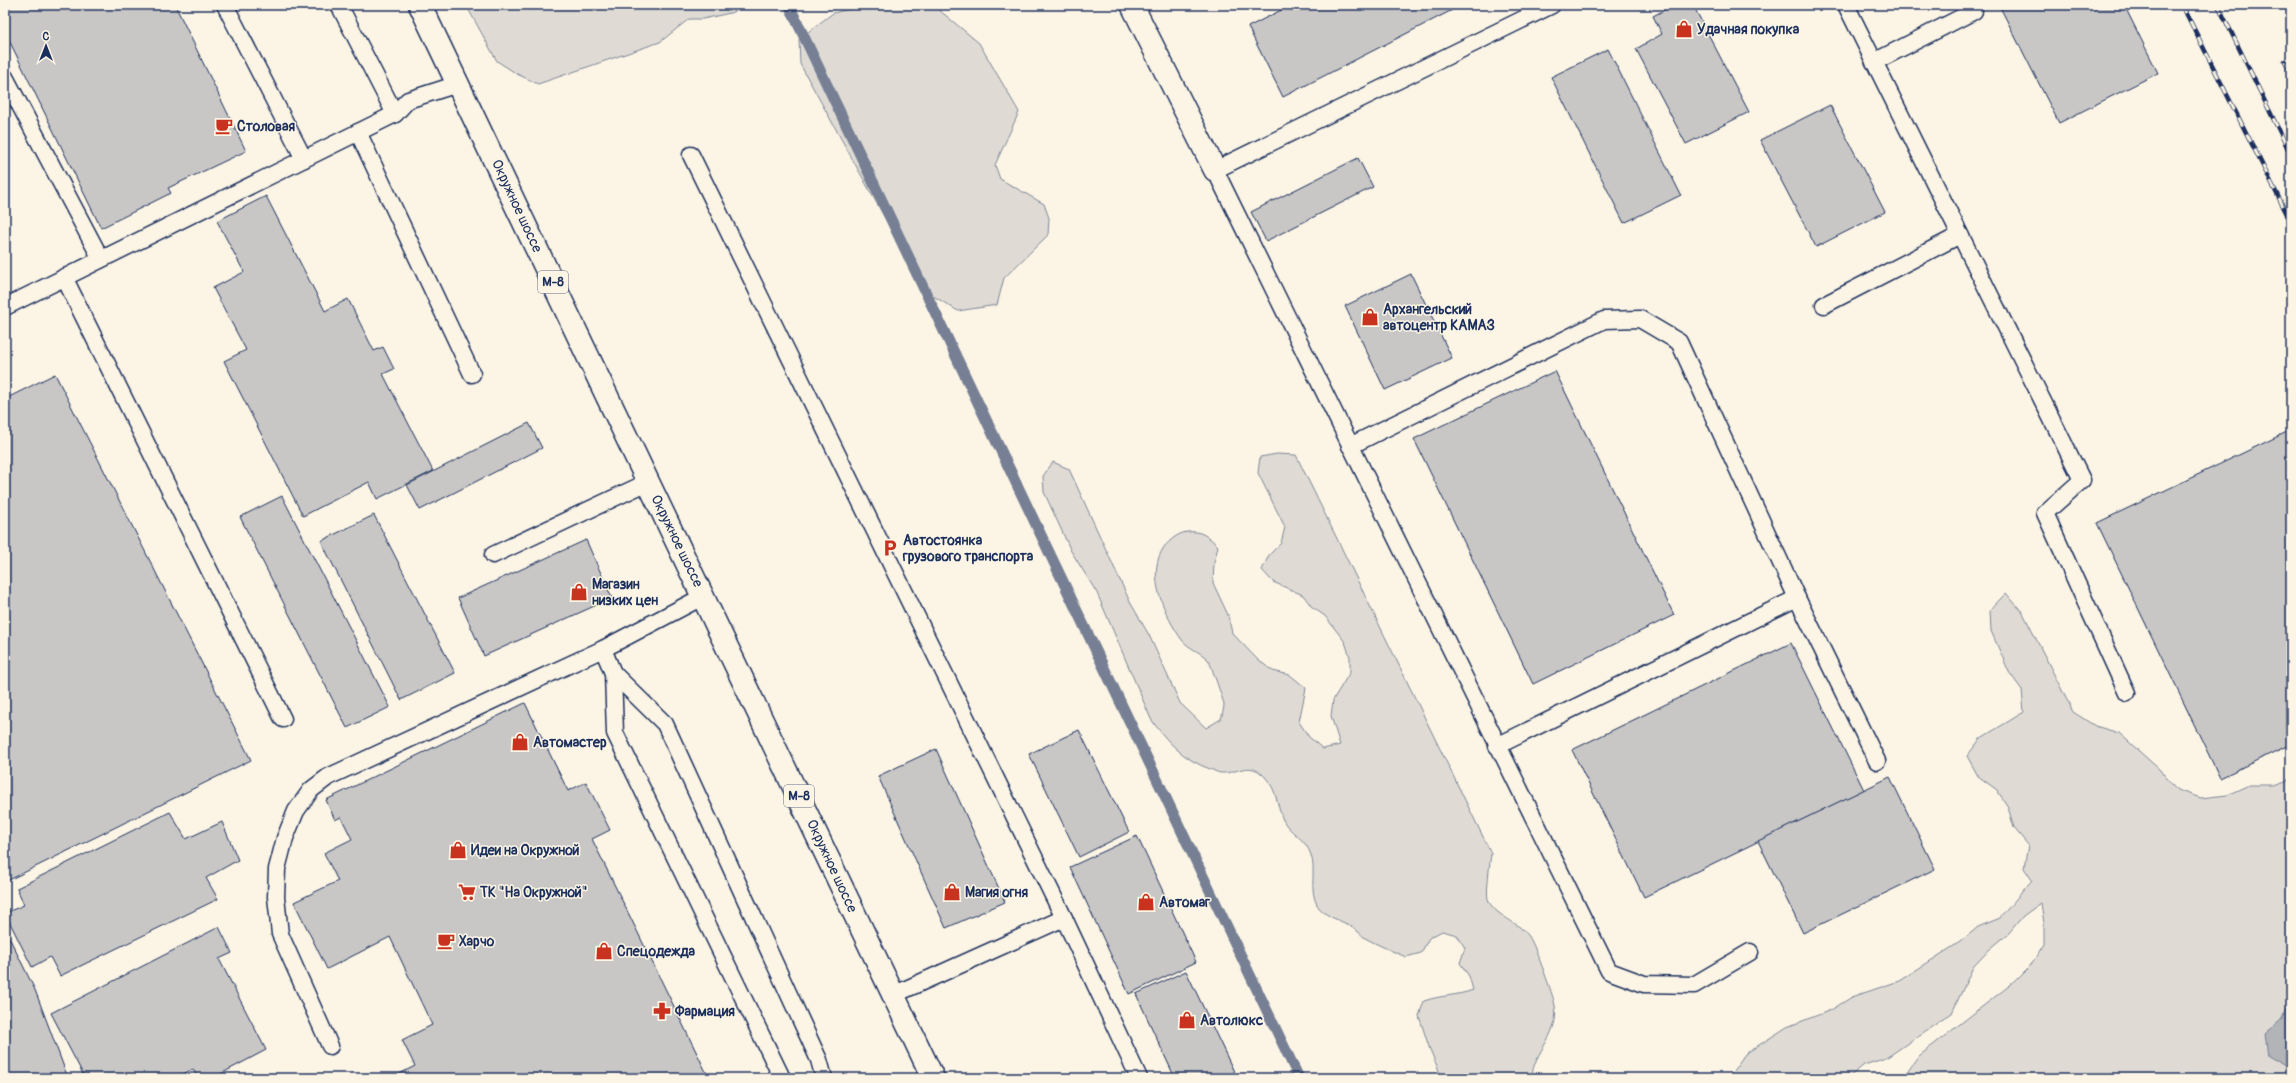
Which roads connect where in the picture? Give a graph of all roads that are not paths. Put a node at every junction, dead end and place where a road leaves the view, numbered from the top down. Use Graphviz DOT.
graph roads {
  1 [pos="225,5"];
  2 [pos="339,5"];
  3 [pos="420,5"];
  4 [pos="1132,5"];
  5 [pos="1552,5"];
  6 [pos="1846,5"];
  7 [pos="1974,11"];
  8 [pos="1874,62"];
  9 [pos="5,77"];
  10 [pos="458,84"];
  11 [pos="395,114"];
  12 [pos="358,132"];
  13 [pos="691,155"];
  14 [pos="304,159"];
  15 [pos="1215,170"];
  16 [pos="1960,235"];
  17 [pos="101,259"];
  18 [pos="64,278"];
  19 [pos="1824,305"];
  20 [pos="5,307"];
  21 [pos="472,374"];
  22 [pos="1350,446"];
  23 [pos="648,482"];
  24 [pos="493,556"];
  25 [pos="704,596"];
  26 [pos="1797,598"];
  27 [pos="603,649"];
  28 [pos="613,673"];
  29 [pos="2127,693"];
  30 [pos="283,719"];
  31 [pos="1497,746"];
  32 [pos="1877,762"];
  33 [pos="1064,918"];
  34 [pos="1750,952"];
  35 [pos="893,995"];
  36 [pos="330,1046"];
  37 [pos="782,1078"];
  38 [pos="824,1078"];
  39 [pos="933,1078"];
  40 [pos="1139,1078"];
  1 -- 14 [label="lane"];
  2 -- 11 [label="lane"];
  3 -- 10 [label="main road, Окружное шоссе / М-8"];
  4 -- 15 [label="main road"];
  5 -- 15 [label="lane"];
  6 -- 8 [label="lane"];
  7 -- 8 [label="lane"];
  8 -- 16 [label="lane"];
  9 -- 17 [label="lane"];
  10 -- 11 [label="lane"];
  10 -- 23 [label="main road, Окружное шоссе / М-8"];
  11 -- 12 [label="lane"];
  12 -- 14 [label="lane"];
  12 -- 21 [label="lane"];
  13 -- 33 [label="lane"];
  14 -- 17 [label="lane"];
  15 -- 22 [label="lane"];
  16 -- 19 [label="lane"];
  16 -- 29 [label="lane"];
  17 -- 18 [label="lane"];
  18 -- 20 [label="lane"];
  18 -- 30 [label="lane"];
  22 -- 26 [label="lane"];
  22 -- 31 [label="lane"];
  23 -- 24 [label="lane"];
  23 -- 25 [label="main road, Окружное шоссе / М-8"];
  25 -- 27 [label="lane"];
  25 -- 35 [label="main road, Окружное шоссе / М-8"];
  26 -- 31 [label="lane"];
  26 -- 32 [label="lane"];
  27 -- 28 [label="lane"];
  27 -- 36 [label="lane"];
  28 -- 37 [label="lane"];
  28 -- 38 [label="lane"];
  31 -- 34 [label="lane"];
  33 -- 35 [label="lane"];
  33 -- 40 [label="lane"];
  35 -- 39 [label="main road, Окружное шоссе / М-8"];
}
